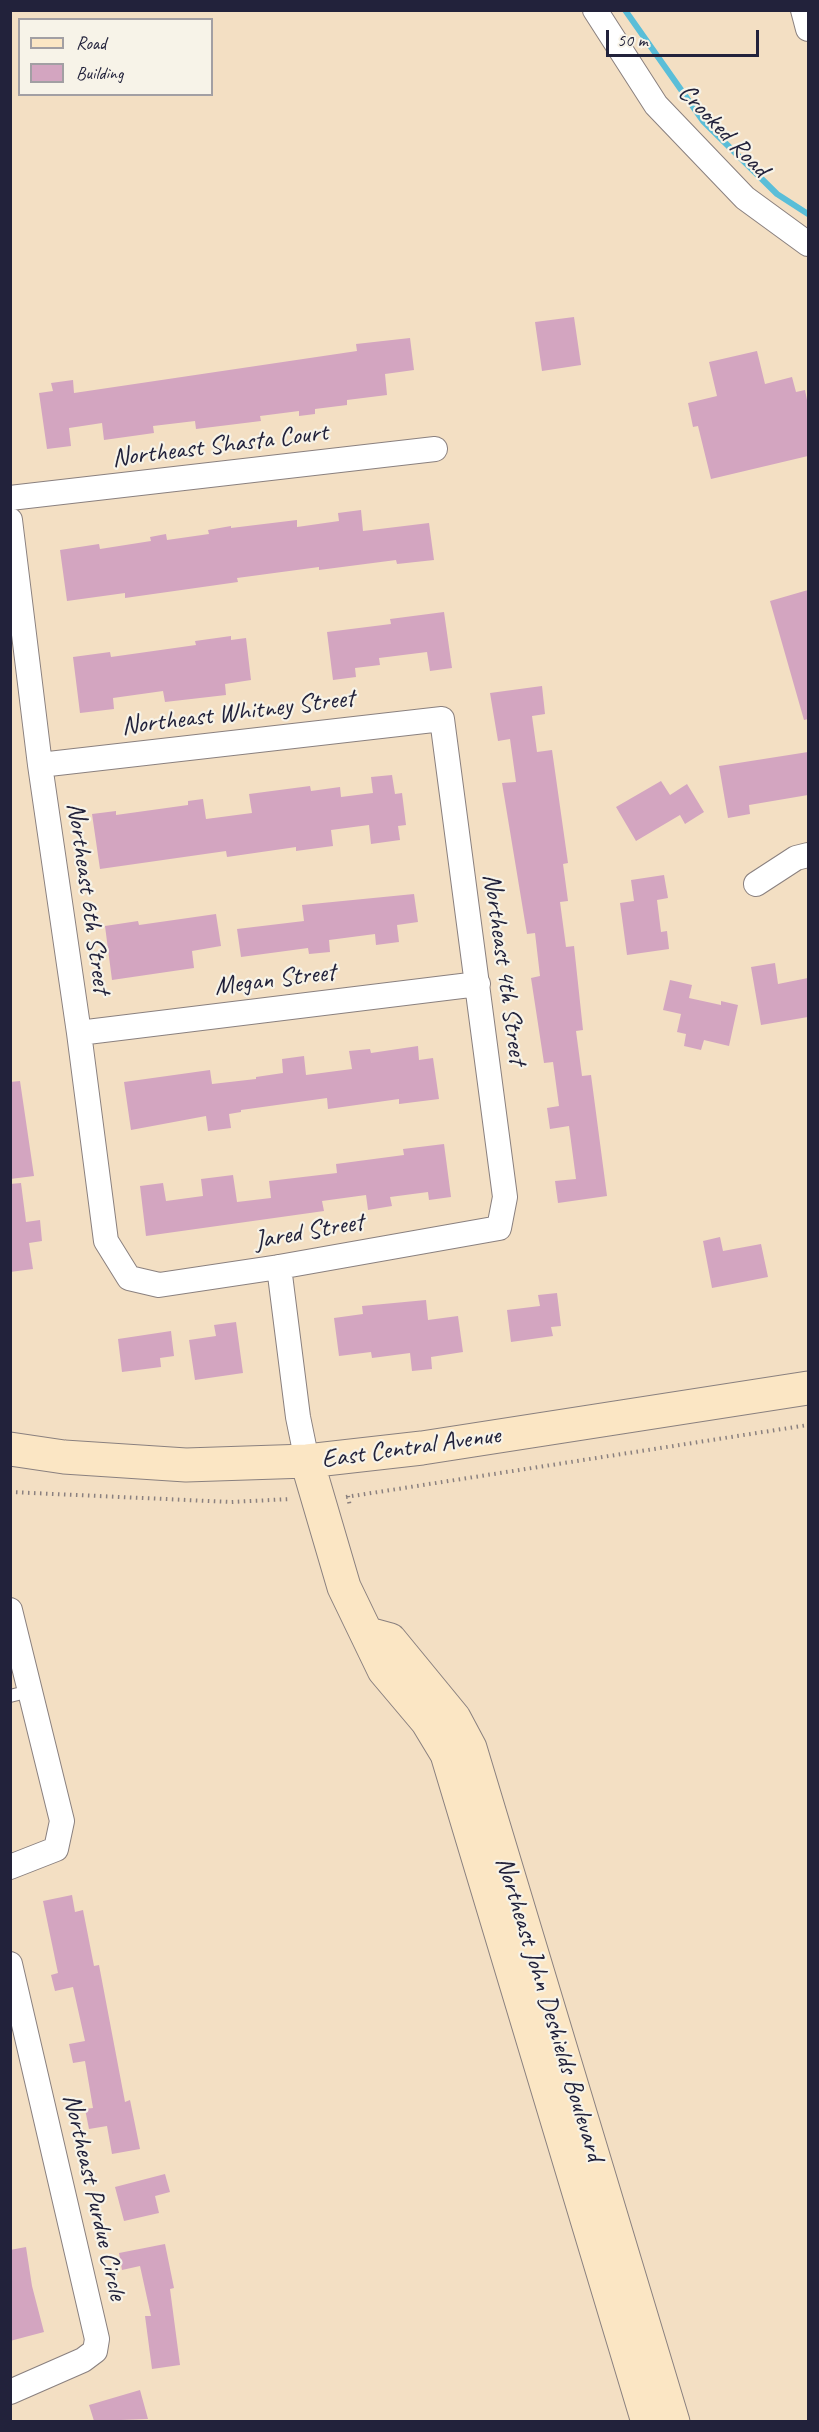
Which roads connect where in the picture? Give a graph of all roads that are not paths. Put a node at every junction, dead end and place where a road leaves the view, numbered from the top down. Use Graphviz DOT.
graph roads {
  1 [pos="596,10"];
  2 [pos="803,10"];
  3 [pos="808,29"];
  4 [pos="808,244"];
  5 [pos="435,449"];
  6 [pos="10,498"];
  7 [pos="10,520"];
  8 [pos="442,719"];
  9 [pos="40,765"];
  10 [pos="808,855"];
  11 [pos="756,884"];
  12 [pos="478,984"];
  13 [pos="79,1032"];
  14 [pos="499,1228"];
  15 [pos="279,1267"];
  16 [pos="129,1278"];
  17 [pos="808,1388"];
  18 [pos="10,1449"];
  19 [pos="307,1461"];
  20 [pos="10,1611"];
  21 [pos="368,1634"];
  22 [pos="20,1694"];
  23 [pos="10,1867"];
  24 [pos="10,1964"];
  25 [pos="10,2392"];
  26 [pos="648,2421"];
  27 [pos="673,2421"];
  1 -- 4 [label="street, Crooked Road"];
  2 -- 3 [label="street"];
  5 -- 6 [label="street, Northeast Shasta Court"];
  7 -- 9 [label="street, Northeast 6th Street"];
  8 -- 9 [label="street, Northeast Whitney Street"];
  8 -- 12 [label="street, Northeast 4th Street"];
  9 -- 13 [label="street, Northeast 6th Street"];
  10 -- 11 [label="street"];
  12 -- 13 [label="street, Megan Street"];
  12 -- 14 [label="street, Northeast 4th Street"];
  13 -- 16 [label="street, Northeast 6th Street"];
  14 -- 15 [label="street, Jared Street"];
  15 -- 16 [label="street, Jared Street"];
  15 -- 19 [label="street"];
  17 -- 19 [label="street, East Central Avenue"];
  18 -- 19 [label="street, East Central Avenue"];
  19 -- 21 [label="street, Northeast John Deshields Boulevard"];
  20 -- 22 [label="street"];
  21 -- 26 [label="street, Northeast John Deshields Boulevard"];
  21 -- 27 [label="street, Northeast John Deshields Boulevard"];
  22 -- 23 [label="street"];
  24 -- 25 [label="street, Northeast Purdue Circle"];
}
